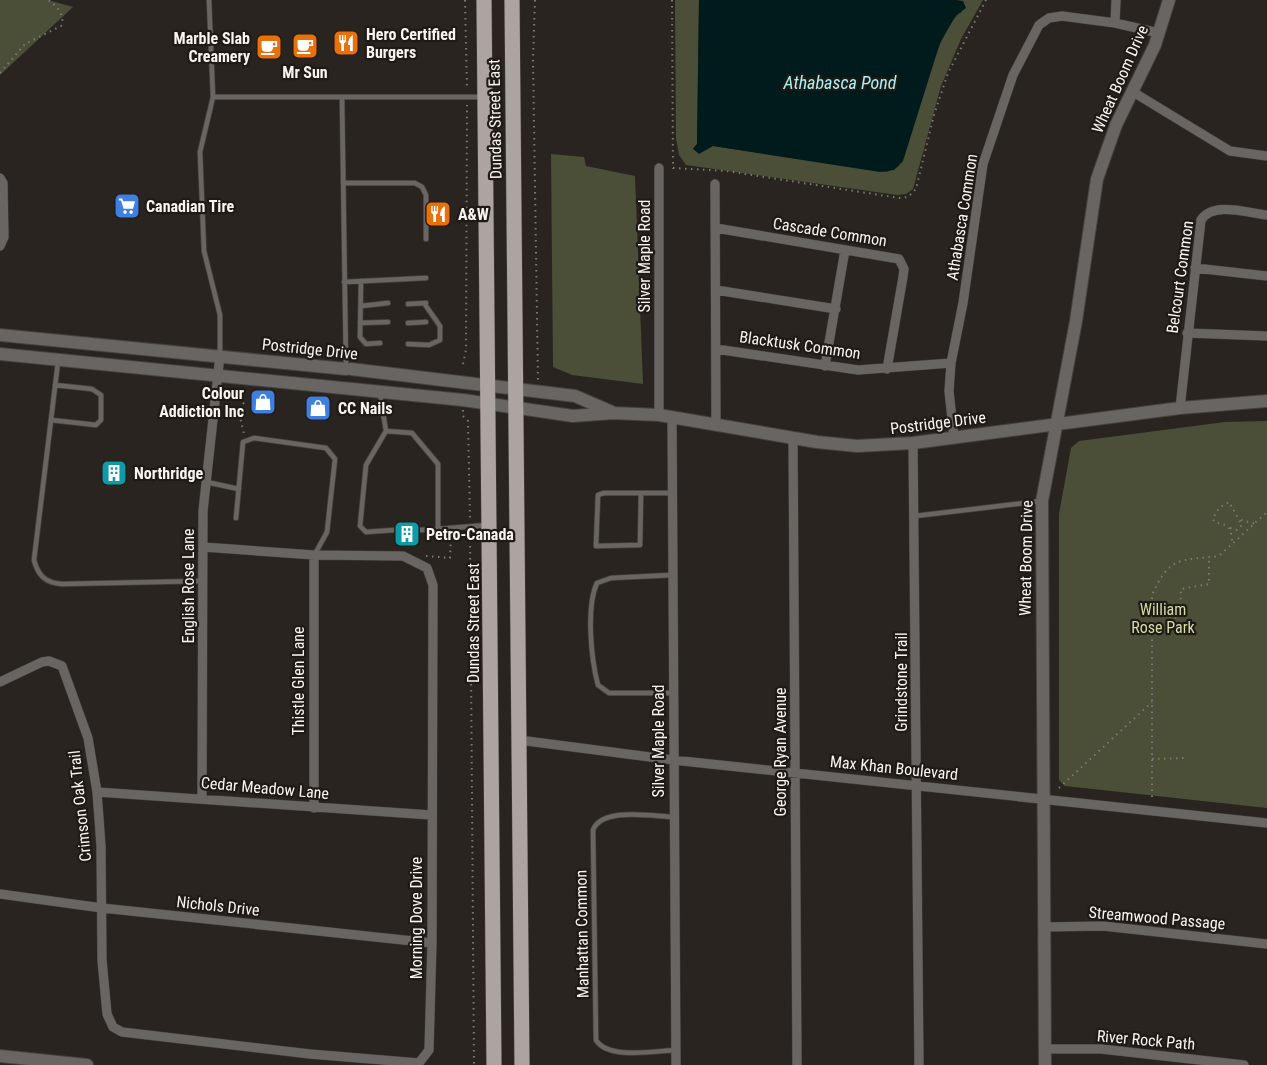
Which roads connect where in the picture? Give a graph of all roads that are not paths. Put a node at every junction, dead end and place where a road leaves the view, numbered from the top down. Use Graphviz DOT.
graph roads {
  1 [pos="209,0"];
  2 [pos="484,0"];
  3 [pos="512,0"];
  4 [pos="1116,0"];
  5 [pos="1169,0"];
  6 [pos="1115,23"];
  7 [pos="1159,33"];
  8 [pos="1133,92"];
  9 [pos="213,97"];
  10 [pos="342,97"];
  11 [pos="486,97"];
  12 [pos="1267,156"];
  13 [pos="659,168"];
  14 [pos="0,178"];
  15 [pos="343,183"];
  16 [pos="715,184"];
  17 [pos="1267,215"];
  18 [pos="716,228"];
  19 [pos="426,239"];
  20 [pos="0,246"];
  21 [pos="845,250"];
  22 [pos="1195,268"];
  23 [pos="1267,276"];
  24 [pos="426,278"];
  25 [pos="361,281"];
  26 [pos="344,282"];
  27 [pos="716,290"];
  28 [pos="388,303"];
  29 [pos="408,304"];
  30 [pos="361,306"];
  31 [pos="836,309"];
  32 [pos="388,322"];
  33 [pos="426,322"];
  34 [pos="360,323"];
  35 [pos="408,323"];
  36 [pos="1187,333"];
  37 [pos="0,335"];
  38 [pos="1267,336"];
  39 [pos="380,343"];
  40 [pos="408,344"];
  41 [pos="716,349"];
  42 [pos="0,354"];
  43 [pos="220,356"];
  44 [pos="58,358"];
  45 [pos="951,363"];
  46 [pos="825,366"];
  47 [pos="348,369"];
  48 [pos="886,369"];
  49 [pos="218,375"];
  50 [pos="55,385"];
  51 [pos="489,386"];
  52 [pos="516,389"];
  53 [pos="380,392"];
  54 [pos="1267,401"];
  55 [pos="489,404"];
  56 [pos="516,408"];
  57 [pos="1180,408"];
  58 [pos="613,413"];
  59 [pos="666,416"];
  60 [pos="51,420"];
  61 [pos="716,425"];
  62 [pos="1056,425"];
  63 [pos="386,431"];
  64 [pos="793,438"];
  65 [pos="954,438"];
  66 [pos="914,444"];
  67 [pos="206,482"];
  68 [pos="239,489"];
  69 [pos="641,493"];
  70 [pos="671,493"];
  71 [pos="1042,501"];
  72 [pos="915,516"];
  73 [pos="236,518"];
  74 [pos="490,525"];
  75 [pos="394,530"];
  76 [pos="421,530"];
  77 [pos="438,530"];
  78 [pos="203,547"];
  79 [pos="314,555"];
  80 [pos="672,575"];
  81 [pos="203,580"];
  82 [pos="0,682"];
  83 [pos="672,693"];
  84 [pos="519,740"];
  85 [pos="673,760"];
  86 [pos="795,773"];
  87 [pos="917,785"];
  88 [pos="97,792"];
  89 [pos="202,798"];
  90 [pos="1042,798"];
  91 [pos="314,808"];
  92 [pos="431,815"];
  93 [pos="674,817"];
  94 [pos="1267,823"];
  95 [pos="0,894"];
  96 [pos="102,908"];
  97 [pos="1044,927"];
  98 [pos="432,943"];
  99 [pos="1267,944"];
  100 [pos="1044,1049"];
  101 [pos="676,1050"];
  102 [pos="0,1056"];
  103 [pos="87,1065"];
  104 [pos="494,1065"];
  105 [pos="522,1065"];
  106 [pos="676,1065"];
  107 [pos="797,1065"];
  108 [pos="919,1065"];
  109 [pos="1045,1065"];
  110 [pos="1244,1065"];
  1 -- 9 [label="lane"];
  2 -- 11 [label="main road, Dundas Street East"];
  3 -- 52 [label="main road, Dundas Street East"];
  4 -- 6 [label="street"];
  5 -- 7 [label="street, Wheat Boom Drive"];
  6 -- 7 [label="street, Athabasca Common"];
  6 -- 45 [label="street, Athabasca Common"];
  7 -- 8 [label="street, Wheat Boom Drive"];
  8 -- 12 [label="street"];
  8 -- 62 [label="street, Wheat Boom Drive"];
  9 -- 10 [label="lane"];
  9 -- 43 [label="lane"];
  10 -- 11 [label="lane"];
  10 -- 15 [label="lane"];
  11 -- 51 [label="main road, Dundas Street East"];
  13 -- 59 [label="street, Silver Maple Road"];
  14 -- 20 [label="street"];
  15 -- 19 [label="lane"];
  15 -- 26 [label="lane"];
  16 -- 18 [label="street"];
  17 -- 22 [label="street, Belcourt Common"];
  18 -- 21 [label="street, Cascade Common"];
  18 -- 27 [label="street"];
  21 -- 31 [label="street"];
  21 -- 48 [label="street, Cascade Common"];
  22 -- 23 [label="street"];
  22 -- 36 [label="street, Belcourt Common"];
  24 -- 25 [label="lane"];
  25 -- 26 [label="lane"];
  25 -- 30 [label="lane"];
  26 -- 47 [label="lane"];
  27 -- 31 [label="street"];
  27 -- 41 [label="street"];
  28 -- 30 [label="lane"];
  29 -- 40 [label="lane"];
  30 -- 34 [label="lane"];
  31 -- 46 [label="street"];
  32 -- 34 [label="lane"];
  33 -- 35 [label="lane"];
  34 -- 39 [label="lane"];
  36 -- 38 [label="street"];
  36 -- 57 [label="street, Belcourt Common"];
  37 -- 43 [label="street, Postridge Drive"];
  41 -- 46 [label="street, Blacktusk Common"];
  41 -- 61 [label="street"];
  42 -- 44 [label="street, Postridge Drive"];
  43 -- 47 [label="street, Postridge Drive"];
  43 -- 49 [label="street, English Rose Lane"];
  44 -- 49 [label="street, Postridge Drive"];
  44 -- 50 [label="lane"];
  45 -- 48 [label="street, Blacktusk Common"];
  45 -- 65 [label="street, Athabasca Common"];
  46 -- 48 [label="street, Blacktusk Common"];
  47 -- 51 [label="street, Postridge Drive"];
  49 -- 53 [label="street, Postridge Drive"];
  49 -- 67 [label="street, English Rose Lane"];
  50 -- 60 [label="lane"];
  50 -- 60 [label="lane"];
  51 -- 52 [label="street, Postridge Drive"];
  51 -- 55 [label="main road, Dundas Street East"];
  52 -- 56 [label="main road, Dundas Street East"];
  52 -- 58 [label="street, Postridge Drive"];
  53 -- 55 [label="street, Postridge Drive"];
  53 -- 63 [label="lane"];
  54 -- 57 [label="street, Postridge Drive"];
  55 -- 56 [label="street, Postridge Drive"];
  55 -- 74 [label="main road, Dundas Street East"];
  56 -- 58 [label="street, Postridge Drive"];
  56 -- 84 [label="main road, Dundas Street East"];
  57 -- 62 [label="street, Postridge Drive"];
  58 -- 59 [label="street, Postridge Drive"];
  59 -- 61 [label="street, Postridge Drive"];
  59 -- 70 [label="street, Silver Maple Road"];
  60 -- 81 [label="lane"];
  61 -- 64 [label="street, Postridge Drive"];
  62 -- 65 [label="street, Postridge Drive"];
  62 -- 71 [label="street, Wheat Boom Drive"];
  63 -- 75 [label="lane"];
  63 -- 77 [label="lane"];
  64 -- 66 [label="street, Postridge Drive"];
  64 -- 86 [label="street, George Ryan Avenue"];
  65 -- 66 [label="street, Postridge Drive"];
  66 -- 72 [label="street, Grindstone Trail"];
  67 -- 68 [label="lane"];
  67 -- 78 [label="street, English Rose Lane"];
  68 -- 73 [label="lane"];
  68 -- 79 [label="lane"];
  69 -- 69 [label="lane"];
  69 -- 70 [label="lane"];
  70 -- 80 [label="street, Silver Maple Road"];
  71 -- 72 [label="lane"];
  71 -- 90 [label="street, Wheat Boom Drive"];
  72 -- 87 [label="street, Grindstone Trail"];
  74 -- 77 [label="lane"];
  74 -- 104 [label="main road, Dundas Street East"];
  76 -- 77 [label="lane"];
  78 -- 79 [label="street"];
  78 -- 81 [label="street, English Rose Lane"];
  79 -- 91 [label="street, Thistle Glen Lane"];
  79 -- 92 [label="street, Morning Dove Drive"];
  80 -- 83 [label="street, Silver Maple Road"];
  80 -- 83 [label="lane"];
  81 -- 89 [label="street, English Rose Lane"];
  82 -- 88 [label="street, Crimson Oak Trail"];
  83 -- 85 [label="street, Silver Maple Road"];
  84 -- 85 [label="street, Max Khan Boulevard"];
  84 -- 105 [label="main road, Dundas Street East"];
  85 -- 86 [label="street, Max Khan Boulevard"];
  85 -- 93 [label="street, Silver Maple Road"];
  86 -- 87 [label="street, Max Khan Boulevard"];
  86 -- 107 [label="street, George Ryan Avenue"];
  87 -- 90 [label="street, Max Khan Boulevard"];
  87 -- 108 [label="street, Grindstone Trail"];
  88 -- 89 [label="street, Cedar Meadow Lane"];
  88 -- 96 [label="street, Crimson Oak Trail"];
  89 -- 91 [label="street, Cedar Meadow Lane"];
  90 -- 94 [label="street, Max Khan Boulevard"];
  90 -- 97 [label="street, Wheat Boom Drive"];
  91 -- 92 [label="street, Cedar Meadow Lane"];
  92 -- 98 [label="street, Morning Dove Drive"];
  93 -- 101 [label="street, Silver Maple Road"];
  93 -- 101 [label="lane, Manhattan Common"];
  95 -- 96 [label="street, Nichols Drive"];
  96 -- 98 [label="street, Nichols Drive"];
  96 -- 98 [label="street, Morning Dove Drive"];
  97 -- 99 [label="street, Streamwood Passage"];
  97 -- 100 [label="street, Wheat Boom Drive"];
  100 -- 109 [label="street, Wheat Boom Drive"];
  100 -- 110 [label="street, River Rock Path"];
  101 -- 106 [label="street, Silver Maple Road"];
  102 -- 103 [label="street"];
}
